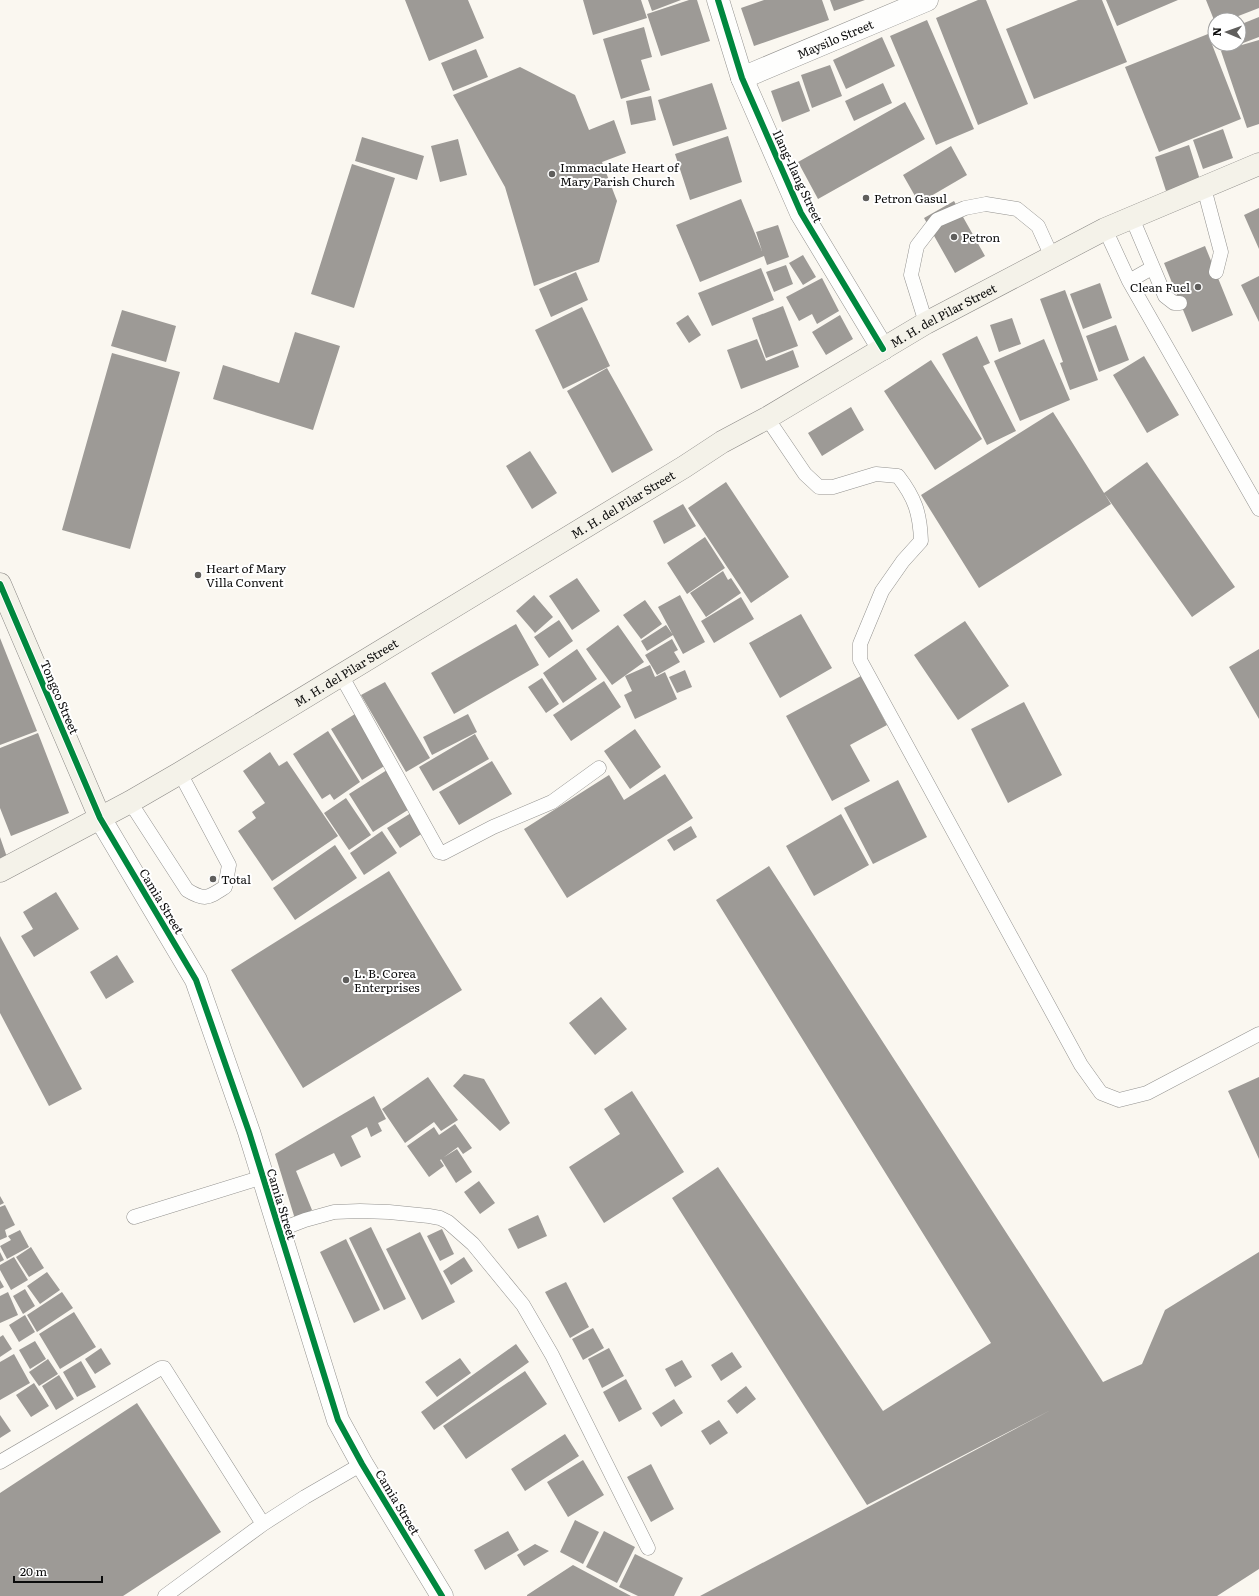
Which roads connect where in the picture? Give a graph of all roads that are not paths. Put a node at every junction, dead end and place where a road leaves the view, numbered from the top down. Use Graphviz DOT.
graph roads {
  1 [pos="718,0"];
  2 [pos="927,0"];
  3 [pos="742,78"];
  4 [pos="1259,164"];
  5 [pos="1204,188"];
  6 [pos="1132,218"];
  7 [pos="1105,229"];
  8 [pos="1052,258"];
  9 [pos="1152,268"];
  10 [pos="1216,272"];
  11 [pos="1129,281"];
  12 [pos="1180,303"];
  13 [pos="926,323"];
  14 [pos="883,349"];
  15 [pos="766,418"];
  16 [pos="1259,509"];
  17 [pos="0,584"];
  18 [pos="341,675"];
  19 [pos="599,768"];
  20 [pos="180,773"];
  21 [pos="130,802"];
  22 [pos="100,818"];
  23 [pos="0,871"];
  24 [pos="1259,1034"];
  25 [pos="263,1177"];
  26 [pos="134,1217"];
  27 [pos="278,1230"];
  28 [pos="0,1462"];
  29 [pos="362,1464"];
  30 [pos="263,1524"];
  31 [pos="648,1548"];
  32 [pos="165,1596"];
  33 [pos="442,1596"];
  1 -- 3 [label="street, Ilang-Ilang Street"];
  2 -- 3 [label="street, Maysilo Street"];
  3 -- 14 [label="street, Ilang-Ilang Street"];
  4 -- 5 [label="main road, M. H. del Pilar Street"];
  5 -- 6 [label="main road, M. H. del Pilar Street"];
  5 -- 10 [label="lane"];
  6 -- 7 [label="main road, M. H. del Pilar Street"];
  6 -- 9 [label="lane"];
  7 -- 8 [label="main road, M. H. del Pilar Street"];
  7 -- 11 [label="lane"];
  8 -- 13 [label="main road, M. H. del Pilar Street"];
  8 -- 13 [label="lane"];
  9 -- 11 [label="lane"];
  9 -- 12 [label="lane"];
  11 -- 16 [label="lane"];
  13 -- 14 [label="main road, M. H. del Pilar Street"];
  14 -- 15 [label="main road, M. H. del Pilar Street"];
  15 -- 18 [label="main road, M. H. del Pilar Street"];
  15 -- 24 [label="lane"];
  17 -- 22 [label="main road, Tongco Street"];
  18 -- 19 [label="lane"];
  18 -- 20 [label="main road, M. H. del Pilar Street"];
  20 -- 21 [label="main road, M. H. del Pilar Street"];
  20 -- 21 [label="lane"];
  21 -- 22 [label="main road, M. H. del Pilar Street"];
  22 -- 23 [label="main road, M. H. del Pilar Street"];
  22 -- 25 [label="street, Camia Street"];
  25 -- 26 [label="lane"];
  25 -- 27 [label="street, Camia Street"];
  27 -- 29 [label="street, Camia Street"];
  27 -- 31 [label="lane"];
  28 -- 30 [label="lane"];
  29 -- 30 [label="lane"];
  29 -- 33 [label="street, Camia Street"];
  30 -- 32 [label="lane"];
}
